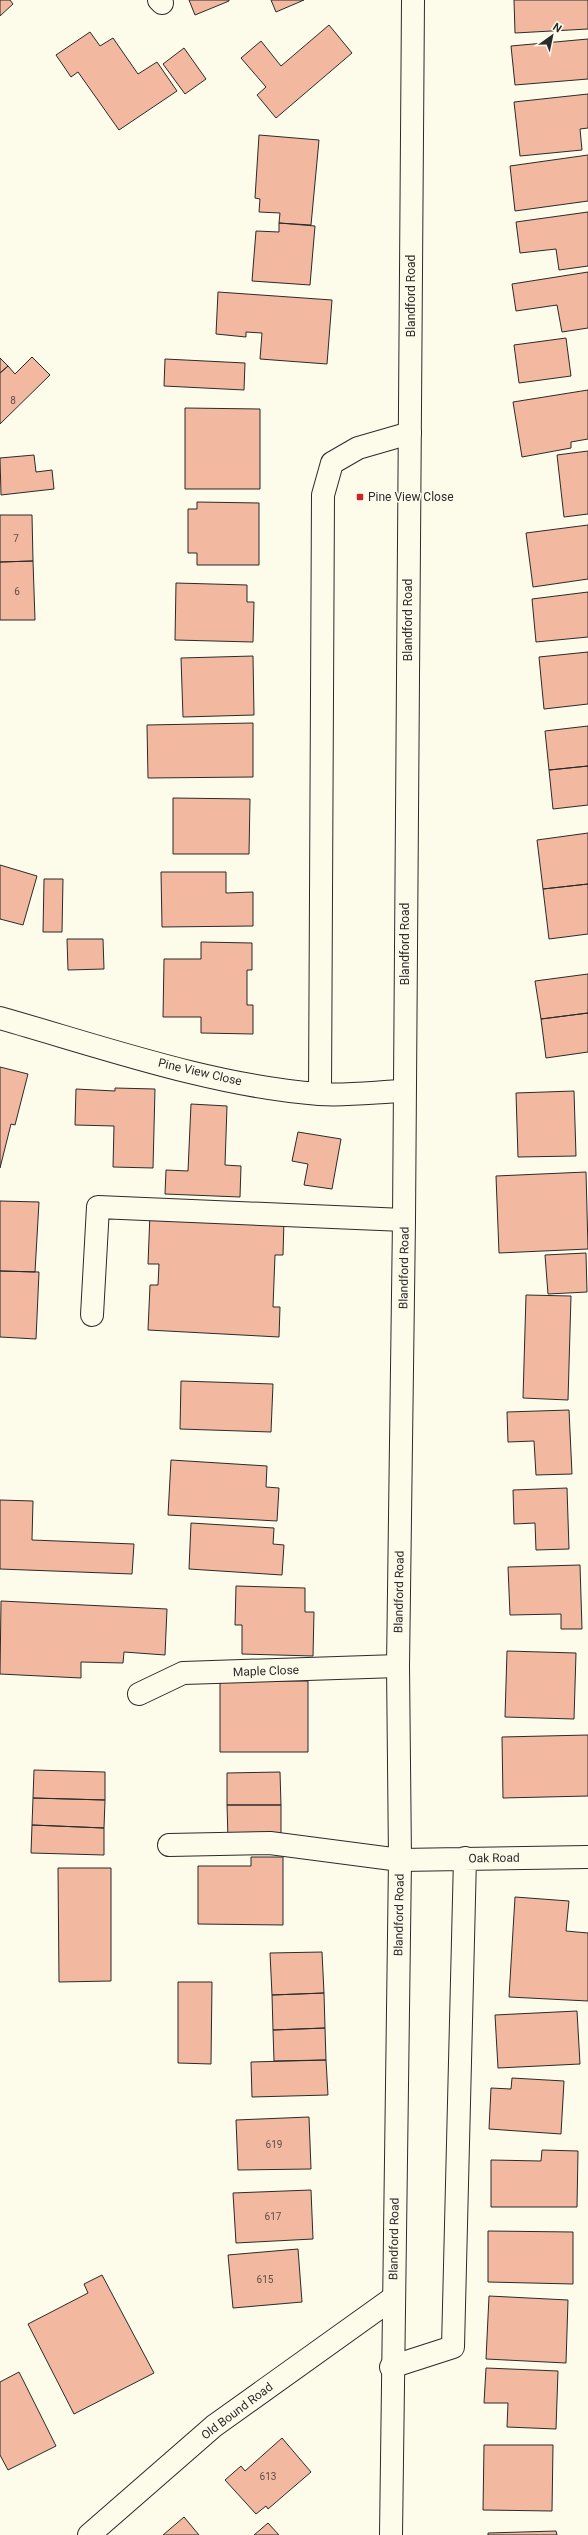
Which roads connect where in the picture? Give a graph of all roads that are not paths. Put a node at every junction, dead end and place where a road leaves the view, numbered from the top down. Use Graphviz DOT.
graph roads {
  1 [pos="413,0"];
  2 [pos="410,433"];
  3 [pos="0,1018"];
  4 [pos="404,1090"];
  5 [pos="320,1094"];
  6 [pos="404,1220"];
  7 [pos="92,1315"];
  8 [pos="398,1666"];
  9 [pos="139,1694"];
  10 [pos="169,1845"];
  11 [pos="588,1857"];
  12 [pos="465,1858"];
  13 [pos="400,1860"];
  14 [pos="393,2298"];
  15 [pos="392,2367"];
  16 [pos="89,2535"];
  17 [pos="391,2535"];
  1 -- 2 [label="main road, Blandford Road"];
  2 -- 4 [label="main road, Blandford Road"];
  2 -- 5 [label="main road"];
  3 -- 5 [label="main road, Pine View Close"];
  4 -- 5 [label="main road, Pine View Close"];
  4 -- 6 [label="main road, Blandford Road"];
  6 -- 7 [label="main road"];
  6 -- 8 [label="main road, Blandford Road"];
  8 -- 9 [label="main road, Maple Close"];
  8 -- 13 [label="main road, Blandford Road"];
  10 -- 13 [label="main road, Oak Road"];
  11 -- 12 [label="main road, Oak Road"];
  12 -- 13 [label="main road, Oak Road"];
  12 -- 15 [label="main road"];
  13 -- 14 [label="main road, Blandford Road"];
  14 -- 15 [label="main road, Blandford Road"];
  14 -- 16 [label="main road, Old Bound Road"];
  15 -- 17 [label="main road, Blandford Road"];
}
